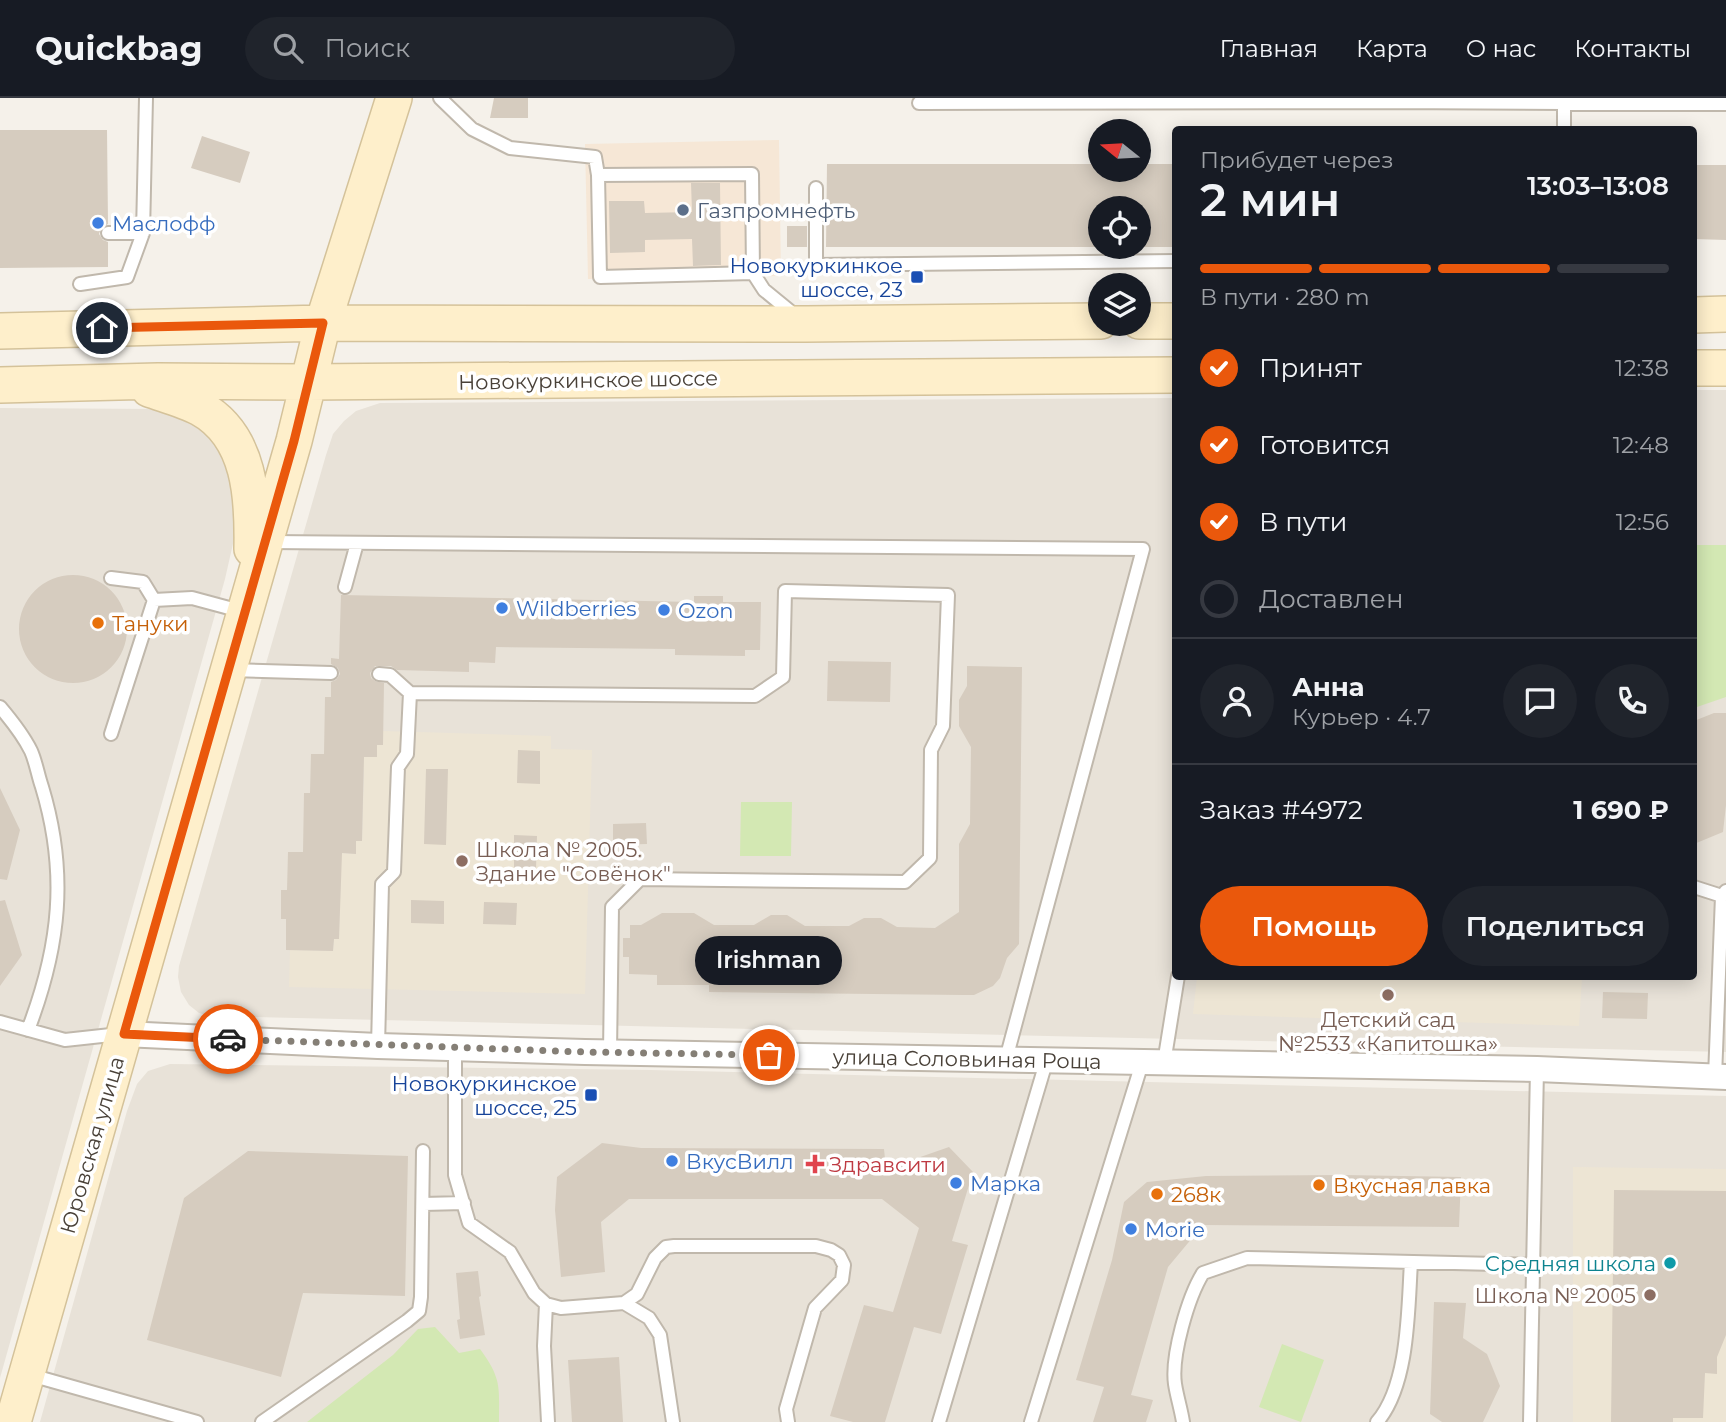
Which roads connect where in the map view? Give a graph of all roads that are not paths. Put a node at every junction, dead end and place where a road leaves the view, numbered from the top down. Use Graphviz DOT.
graph roads {
  1 [pos="146,98"];
  2 [pos="394,98"];
  3 [pos="440,98"];
  4 [pos="1386,100"];
  5 [pos="919,103"];
  6 [pos="1564,103"];
  7 [pos="1726,104"];
  8 [pos="1564,126"];
  9 [pos="598,175"];
  10 [pos="816,188"];
  11 [pos="108,233"];
  12 [pos="143,233"];
  13 [pos="1172,261"];
  14 [pos="753,274"];
  15 [pos="80,284"];
  16 [pos="1726,314"];
  17 [pos="1697,315"];
  18 [pos="1088,321"];
  19 [pos="1151,321"];
  20 [pos="1172,321"];
  21 [pos="323,323"];
  22 [pos="806,324"];
  23 [pos="0,331"];
  24 [pos="1697,368"];
  25 [pos="1726,368"];
  26 [pos="1172,374"];
  27 [pos="308,382"];
  28 [pos="129,383"];
  29 [pos="0,385"];
  30 [pos="265,542"];
  31 [pos="357,543"];
  32 [pos="111,578"];
  33 [pos="345,587"];
  34 [pos="155,600"];
  35 [pos="248,601"];
  36 [pos="228,670"];
  37 [pos="331,673"];
  38 [pos="379,674"];
  39 [pos="410,693"];
  40 [pos="0,707"];
  41 [pos="111,734"];
  42 [pos="1697,888"];
  43 [pos="1724,893"];
  44 [pos="1723,919"];
  45 [pos="1177,980"];
  46 [pos="0,1022"];
  47 [pos="28,1030"];
  48 [pos="124,1034"];
  49 [pos="378,1046"];
  50 [pos="456,1047"];
  51 [pos="610,1052"];
  52 [pos="1006,1059"];
  53 [pos="1047,1059"];
  54 [pos="1153,1063"];
  55 [pos="1537,1069"];
  56 [pos="1720,1077"];
  57 [pos="423,1151"];
  58 [pos="464,1203"];
  59 [pos="423,1204"];
  60 [pos="1410,1262"];
  61 [pos="1534,1265"];
  62 [pos="624,1303"];
  63 [pos="546,1304"];
  64 [pos="27,1374"];
  65 [pos="13,1422"];
  66 [pos="197,1422"];
  67 [pos="262,1422"];
  68 [pos="548,1422"];
  69 [pos="673,1422"];
  70 [pos="788,1422"];
  71 [pos="939,1422"];
  72 [pos="1031,1422"];
  73 [pos="1183,1422"];
  74 [pos="1377,1422"];
  75 [pos="1530,1422"];
  1 -- 12 [label="lane"];
  2 -- 21 [label="main road, Юровская улица"];
  3 -- 9 [label="lane"];
  4 -- 5 [label="lane"];
  4 -- 6 [label="lane"];
  6 -- 7 [label="lane"];
  6 -- 8 [label="lane"];
  9 -- 14 [label="lane"];
  9 -- 14 [label="lane"];
  10 -- 13 [label="lane"];
  11 -- 12 [label="lane"];
  12 -- 15 [label="lane"];
  14 -- 22 [label="lane"];
  16 -- 17 [label="main road"];
  18 -- 22 [label="main road"];
  19 -- 20 [label="main road"];
  21 -- 22 [label="main road"];
  21 -- 23 [label="main road"];
  21 -- 27 [label="main road, Юровская улица"];
  24 -- 25 [label="main road"];
  26 -- 27 [label="main road, Новокуркинское шоссе"];
  27 -- 28 [label="main road, Новокуркинское шоссе"];
  27 -- 30 [label="main road, Юровская улица"];
  28 -- 29 [label="main road, Новокуркинское шоссе"];
  28 -- 35 [label="main road"];
  30 -- 31 [label="lane"];
  30 -- 35 [label="main road, Юровская улица"];
  31 -- 33 [label="lane"];
  31 -- 52 [label="lane"];
  32 -- 34 [label="lane"];
  34 -- 35 [label="lane"];
  34 -- 41 [label="lane"];
  35 -- 36 [label="main road, Юровская улица"];
  36 -- 37 [label="lane"];
  36 -- 48 [label="main road, Юровская улица"];
  38 -- 39 [label="lane"];
  39 -- 49 [label="lane"];
  39 -- 51 [label="lane"];
  40 -- 47 [label="lane"];
  42 -- 43 [label="lane"];
  43 -- 44 [label="lane"];
  44 -- 56 [label="lane"];
  45 -- 54 [label="lane"];
  46 -- 47 [label="lane"];
  47 -- 48 [label="lane"];
  48 -- 49 [label="street, улица Соловьиная Роща"];
  48 -- 64 [label="main road, Юровская улица"];
  49 -- 50 [label="street, улица Соловьиная Роща"];
  50 -- 51 [label="street, улица Соловьиная Роща"];
  50 -- 58 [label="lane"];
  51 -- 52 [label="street, улица Соловьиная Роща"];
  52 -- 53 [label="street, улица Соловьиная Роща"];
  53 -- 54 [label="street, улица Соловьиная Роща"];
  53 -- 71 [label="lane"];
  54 -- 55 [label="street, улица Соловьиная Роща"];
  54 -- 72 [label="lane"];
  55 -- 56 [label="street, улица Соловьиная Роща"];
  55 -- 61 [label="lane"];
  57 -- 59 [label="lane"];
  58 -- 59 [label="lane"];
  58 -- 63 [label="lane"];
  59 -- 67 [label="lane"];
  60 -- 61 [label="lane"];
  60 -- 73 [label="lane"];
  60 -- 74 [label="lane"];
  61 -- 75 [label="lane"];
  62 -- 63 [label="lane"];
  62 -- 69 [label="lane"];
  62 -- 70 [label="lane"];
  63 -- 68 [label="lane"];
  64 -- 65 [label="main road, Юровская улица"];
  64 -- 66 [label="lane"];
}
